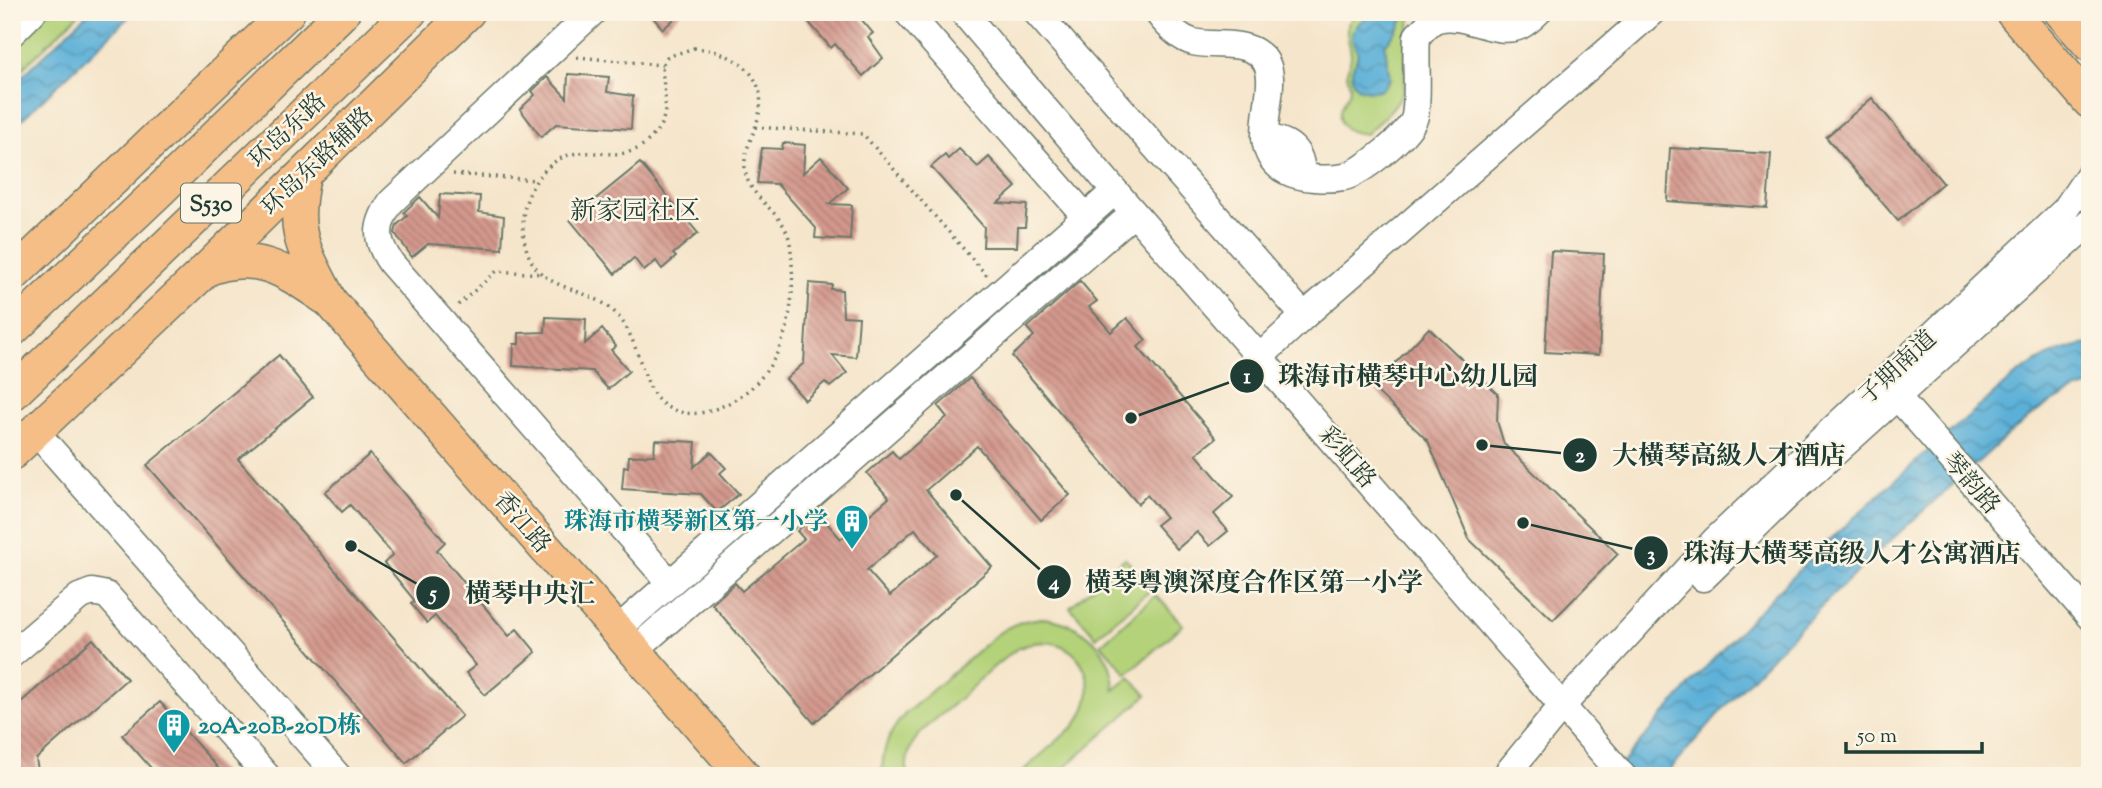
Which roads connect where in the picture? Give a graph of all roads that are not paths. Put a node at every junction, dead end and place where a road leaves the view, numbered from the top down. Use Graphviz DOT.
graph roads {
  1 [pos="33,12"];
  2 [pos="288,12"];
  3 [pos="343,12"];
  4 [pos="410,12"];
  5 [pos="468,12"];
  6 [pos="593,12"];
  7 [pos="907,12"];
  8 [pos="963,12"];
  9 [pos="1036,12"];
  10 [pos="1157,12"];
  11 [pos="1538,12"];
  12 [pos="1652,12"];
  13 [pos="2012,12"];
  14 [pos="2062,12"];
  15 [pos="12,33"];
  16 [pos="2090,45"];
  17 [pos="2085,102"];
  18 [pos="2090,173"];
  19 [pos="304,174"];
  20 [pos="1115,191"];
  21 [pos="1134,212"];
  22 [pos="1086,217"];
  23 [pos="2090,222"];
  24 [pos="207,269"];
  25 [pos="12,276"];
  26 [pos="330,301"];
  27 [pos="1304,316"];
  28 [pos="12,330"];
  29 [pos="1261,356"];
  30 [pos="1889,388"];
  31 [pos="12,394"];
  32 [pos="24,442"];
  33 [pos="670,583"];
  34 [pos="2090,617"];
  35 [pos="626,640"];
  36 [pos="12,654"];
  37 [pos="1567,713"];
  38 [pos="1617,768"];
  39 [pos="267,776"];
  40 [pos="338,776"];
  41 [pos="744,776"];
  42 [pos="1505,776"];
  43 [pos="1528,776"];
  1 -- 15 [label="street"];
  2 -- 25 [label="main road"];
  3 -- 28 [label="main road, 环岛东路 / S530"];
  4 -- 31 [label="main road, 环岛东路 / S530"];
  5 -- 19 [label="main road, 环岛东路辅路"];
  6 -- 33 [label="street"];
  7 -- 22 [label="street"];
  8 -- 20 [label="street, 彩虹路"];
  9 -- 27 [label="street"];
  10 -- 11 [label="street"];
  12 -- 27 [label="street"];
  13 -- 17 [label="main road"];
  14 -- 16 [label="main road"];
  18 -- 30 [label="street, 子期南道"];
  19 -- 24 [label="main road, 环岛东路辅路"];
  19 -- 26 [label="main road"];
  20 -- 21 [label="street, 彩虹路"];
  20 -- 22 [label="street"];
  21 -- 29 [label="street, 彩虹路"];
  21 -- 35 [label="street"];
  22 -- 33 [label="street"];
  23 -- 30 [label="street, 子期南道"];
  24 -- 26 [label="main road"];
  24 -- 32 [label="main road, 环岛东路辅路"];
  26 -- 35 [label="main road, 香江路"];
  27 -- 29 [label="street"];
  29 -- 37 [label="street, 彩虹路"];
  30 -- 34 [label="street, 琴韵路"];
  30 -- 37 [label="street, 子期南道"];
  32 -- 40 [label="street"];
  33 -- 35 [label="street"];
  35 -- 41 [label="main road, 香江路"];
  36 -- 39 [label="street"];
  37 -- 38 [label="street, 彩虹路"];
  37 -- 42 [label="street, 子期南道"];
  37 -- 43 [label="street, 子期南道"];
}
